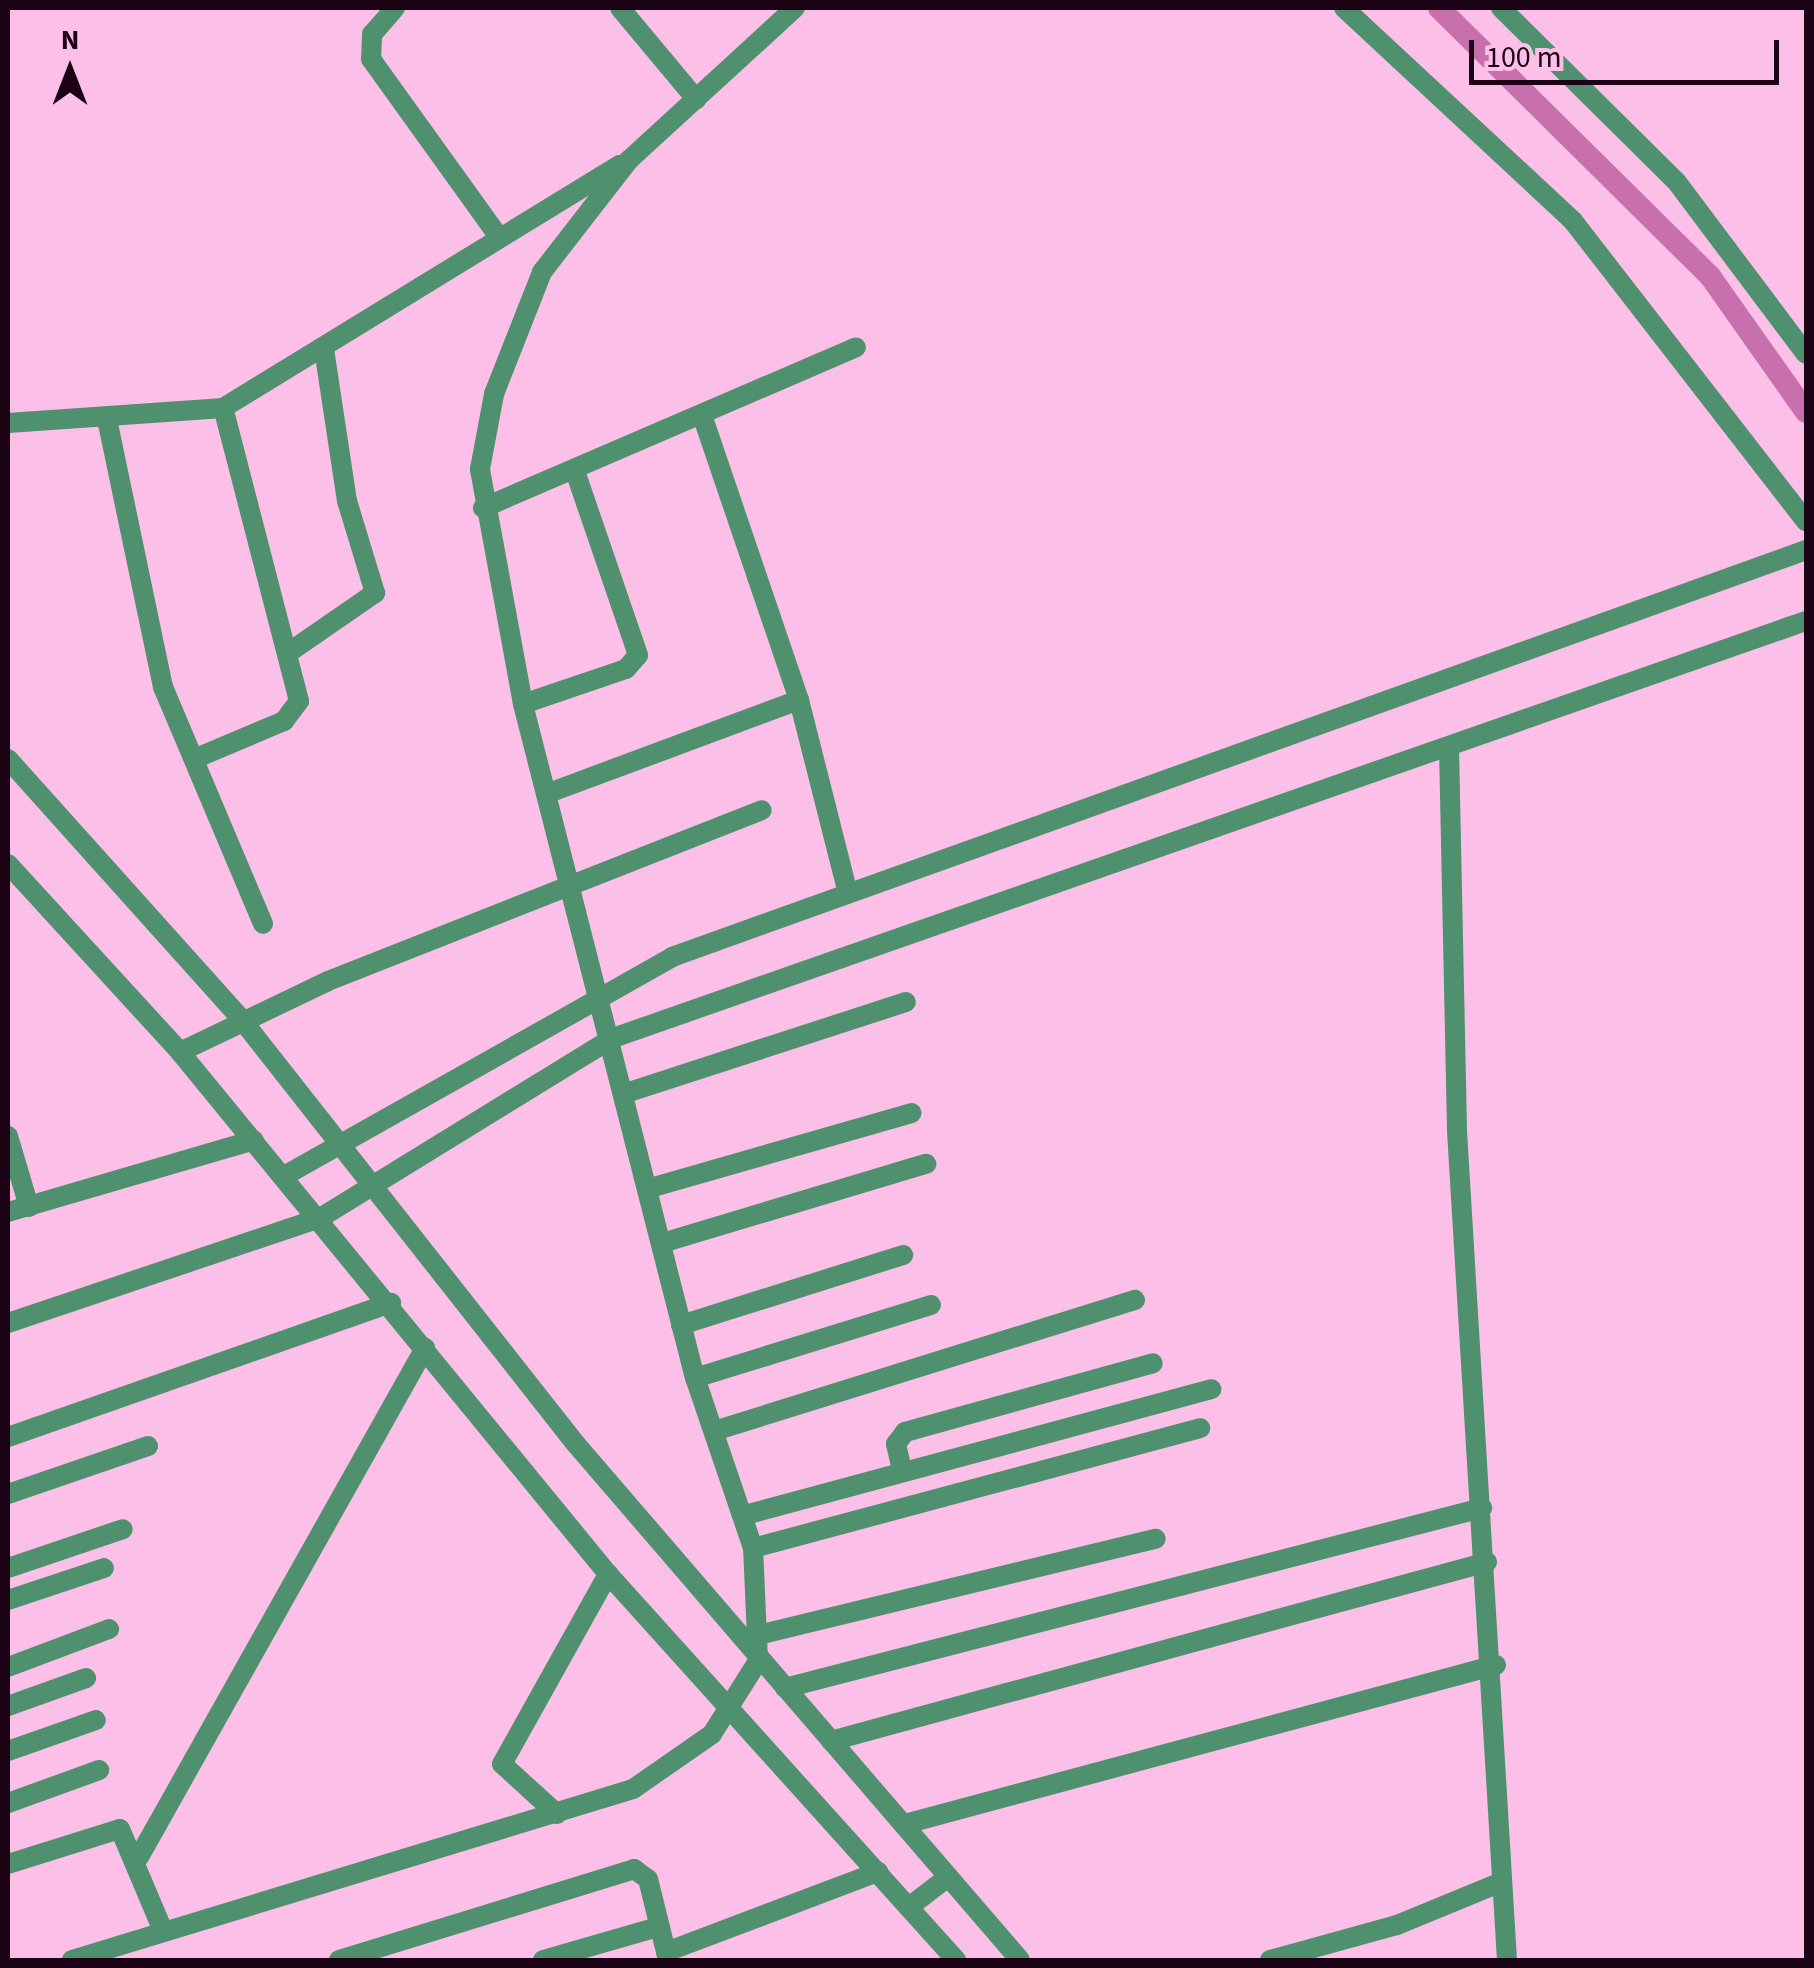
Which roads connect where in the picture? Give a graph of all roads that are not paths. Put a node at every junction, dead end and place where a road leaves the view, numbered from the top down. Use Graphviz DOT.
graph roads {
  1 [pos="394,8"];
  2 [pos="620,8"];
  3 [pos="794,8"];
  4 [pos="1344,8"];
  5 [pos="1501,8"];
  6 [pos="696,98"];
  7 [pos="629,160"];
  8 [pos="496,233"];
  9 [pos="856,347"];
  10 [pos="324,349"];
  11 [pos="1806,354"];
  12 [pos="223,408"];
  13 [pos="702,414"];
  14 [pos="108,419"];
  15 [pos="8,423"];
  16 [pos="575,472"];
  17 [pos="483,508"];
  18 [pos="1806,521"];
  19 [pos="1806,550"];
  20 [pos="1806,621"];
  21 [pos="288,653"];
  22 [pos="799,700"];
  23 [pos="523,704"];
  24 [pos="1449,746"];
  25 [pos="8,759"];
  26 [pos="194,759"];
  27 [pos="546,794"];
  28 [pos="762,810"];
  29 [pos="8,864"];
  30 [pos="570,884"];
  31 [pos="848,892"];
  32 [pos="263,924"];
  33 [pos="599,990"];
  34 [pos="906,1002"];
  35 [pos="242,1020"];
  36 [pos="613,1038"];
  37 [pos="180,1052"];
  38 [pos="629,1092"];
  39 [pos="911,1113"];
  40 [pos="8,1136"];
  41 [pos="254,1140"];
  42 [pos="331,1145"];
  43 [pos="926,1164"];
  44 [pos="284,1176"];
  45 [pos="650,1188"];
  46 [pos="372,1190"];
  47 [pos="18,1210"];
  48 [pos="320,1218"];
  49 [pos="662,1243"];
  50 [pos="903,1255"];
  51 [pos="1135,1300"];
  52 [pos="391,1304"];
  53 [pos="931,1305"];
  54 [pos="8,1322"];
  55 [pos="682,1325"];
  56 [pos="425,1348"];
  57 [pos="1152,1364"];
  58 [pos="695,1378"];
  59 [pos="1211,1390"];
  60 [pos="1200,1428"];
  61 [pos="714,1430"];
  62 [pos="8,1436"];
  63 [pos="148,1446"];
  64 [pos="902,1470"];
  65 [pos="8,1494"];
  66 [pos="1482,1508"];
  67 [pos="745,1515"];
  68 [pos="123,1529"];
  69 [pos="1156,1539"];
  70 [pos="753,1548"];
  71 [pos="1487,1562"];
  72 [pos="8,1568"];
  73 [pos="104,1568"];
  74 [pos="608,1574"];
  75 [pos="8,1600"];
  76 [pos="109,1629"];
  77 [pos="762,1634"];
  78 [pos="758,1660"];
  79 [pos="1496,1665"];
  80 [pos="8,1667"];
  81 [pos="86,1678"];
  82 [pos="785,1688"];
  83 [pos="8,1706"];
  84 [pos="733,1710"];
  85 [pos="96,1720"];
  86 [pos="831,1741"];
  87 [pos="8,1751"];
  88 [pos="99,1770"];
  89 [pos="8,1803"];
  90 [pos="557,1814"];
  91 [pos="906,1824"];
  92 [pos="139,1856"];
  93 [pos="8,1864"];
  94 [pos="878,1872"];
  95 [pos="948,1877"];
  96 [pos="1502,1882"];
  97 [pos="909,1907"];
  98 [pos="658,1926"];
  99 [pos="163,1931"];
  100 [pos="667,1956"];
  101 [pos="72,1960"];
  102 [pos="340,1960"];
  103 [pos="543,1960"];
  104 [pos="956,1960"];
  105 [pos="1020,1960"];
  106 [pos="1270,1960"];
  107 [pos="1507,1960"];
  1 -- 8 [label="street"];
  2 -- 6 [label="street"];
  3 -- 6 [label="street"];
  4 -- 18 [label="street"];
  5 -- 11 [label="street"];
  6 -- 7 [label="street"];
  7 -- 8 [label="street"];
  7 -- 17 [label="street"];
  8 -- 10 [label="street"];
  9 -- 13 [label="street"];
  10 -- 12 [label="street"];
  10 -- 21 [label="street"];
  12 -- 14 [label="street"];
  12 -- 21 [label="street"];
  13 -- 16 [label="street"];
  13 -- 22 [label="street"];
  14 -- 15 [label="street"];
  14 -- 26 [label="street"];
  16 -- 17 [label="street"];
  16 -- 23 [label="street"];
  17 -- 23 [label="street"];
  19 -- 31 [label="street"];
  20 -- 24 [label="street"];
  21 -- 26 [label="street"];
  22 -- 27 [label="street"];
  22 -- 31 [label="street"];
  23 -- 27 [label="street"];
  24 -- 36 [label="street"];
  24 -- 66 [label="street"];
  25 -- 35 [label="street"];
  26 -- 32 [label="street"];
  27 -- 30 [label="street"];
  28 -- 30 [label="street"];
  29 -- 37 [label="street"];
  30 -- 33 [label="street"];
  30 -- 35 [label="street"];
  31 -- 33 [label="street"];
  33 -- 36 [label="street"];
  33 -- 42 [label="street"];
  34 -- 38 [label="street"];
  35 -- 37 [label="street"];
  35 -- 42 [label="street"];
  36 -- 38 [label="street"];
  36 -- 46 [label="street"];
  37 -- 41 [label="street"];
  38 -- 45 [label="street"];
  39 -- 45 [label="street"];
  40 -- 47 [label="street"];
  41 -- 44 [label="street"];
  41 -- 47 [label="street"];
  42 -- 44 [label="street"];
  42 -- 46 [label="street"];
  43 -- 49 [label="street"];
  44 -- 48 [label="street"];
  45 -- 49 [label="street"];
  46 -- 48 [label="street"];
  46 -- 78 [label="street"];
  48 -- 52 [label="street"];
  48 -- 54 [label="street"];
  49 -- 55 [label="street"];
  50 -- 55 [label="street"];
  51 -- 61 [label="street"];
  52 -- 56 [label="street"];
  52 -- 62 [label="street"];
  53 -- 58 [label="street"];
  55 -- 58 [label="street"];
  56 -- 74 [label="street"];
  56 -- 92 [label="street"];
  57 -- 64 [label="street"];
  58 -- 61 [label="street"];
  59 -- 64 [label="street"];
  60 -- 70 [label="street"];
  61 -- 67 [label="street"];
  63 -- 65 [label="street"];
  64 -- 67 [label="street"];
  66 -- 71 [label="street"];
  66 -- 82 [label="street"];
  67 -- 70 [label="street"];
  68 -- 72 [label="street"];
  69 -- 77 [label="street"];
  70 -- 77 [label="street"];
  71 -- 79 [label="street"];
  71 -- 86 [label="street"];
  73 -- 75 [label="street"];
  74 -- 84 [label="street"];
  74 -- 90 [label="street"];
  76 -- 80 [label="street"];
  77 -- 78 [label="street"];
  78 -- 82 [label="street"];
  78 -- 84 [label="street"];
  79 -- 91 [label="street"];
  79 -- 96 [label="street"];
  81 -- 83 [label="street"];
  82 -- 86 [label="street"];
  84 -- 90 [label="street"];
  84 -- 94 [label="street"];
  85 -- 87 [label="street"];
  86 -- 91 [label="street"];
  88 -- 89 [label="street"];
  90 -- 99 [label="street"];
  91 -- 95 [label="street"];
  92 -- 93 [label="street"];
  92 -- 99 [label="street"];
  94 -- 97 [label="street"];
  94 -- 100 [label="street"];
  95 -- 97 [label="street"];
  95 -- 105 [label="street"];
  96 -- 106 [label="street"];
  96 -- 107 [label="street"];
  97 -- 104 [label="street"];
  98 -- 100 [label="street"];
  98 -- 102 [label="street"];
  98 -- 103 [label="street"];
  99 -- 101 [label="street"];
}
